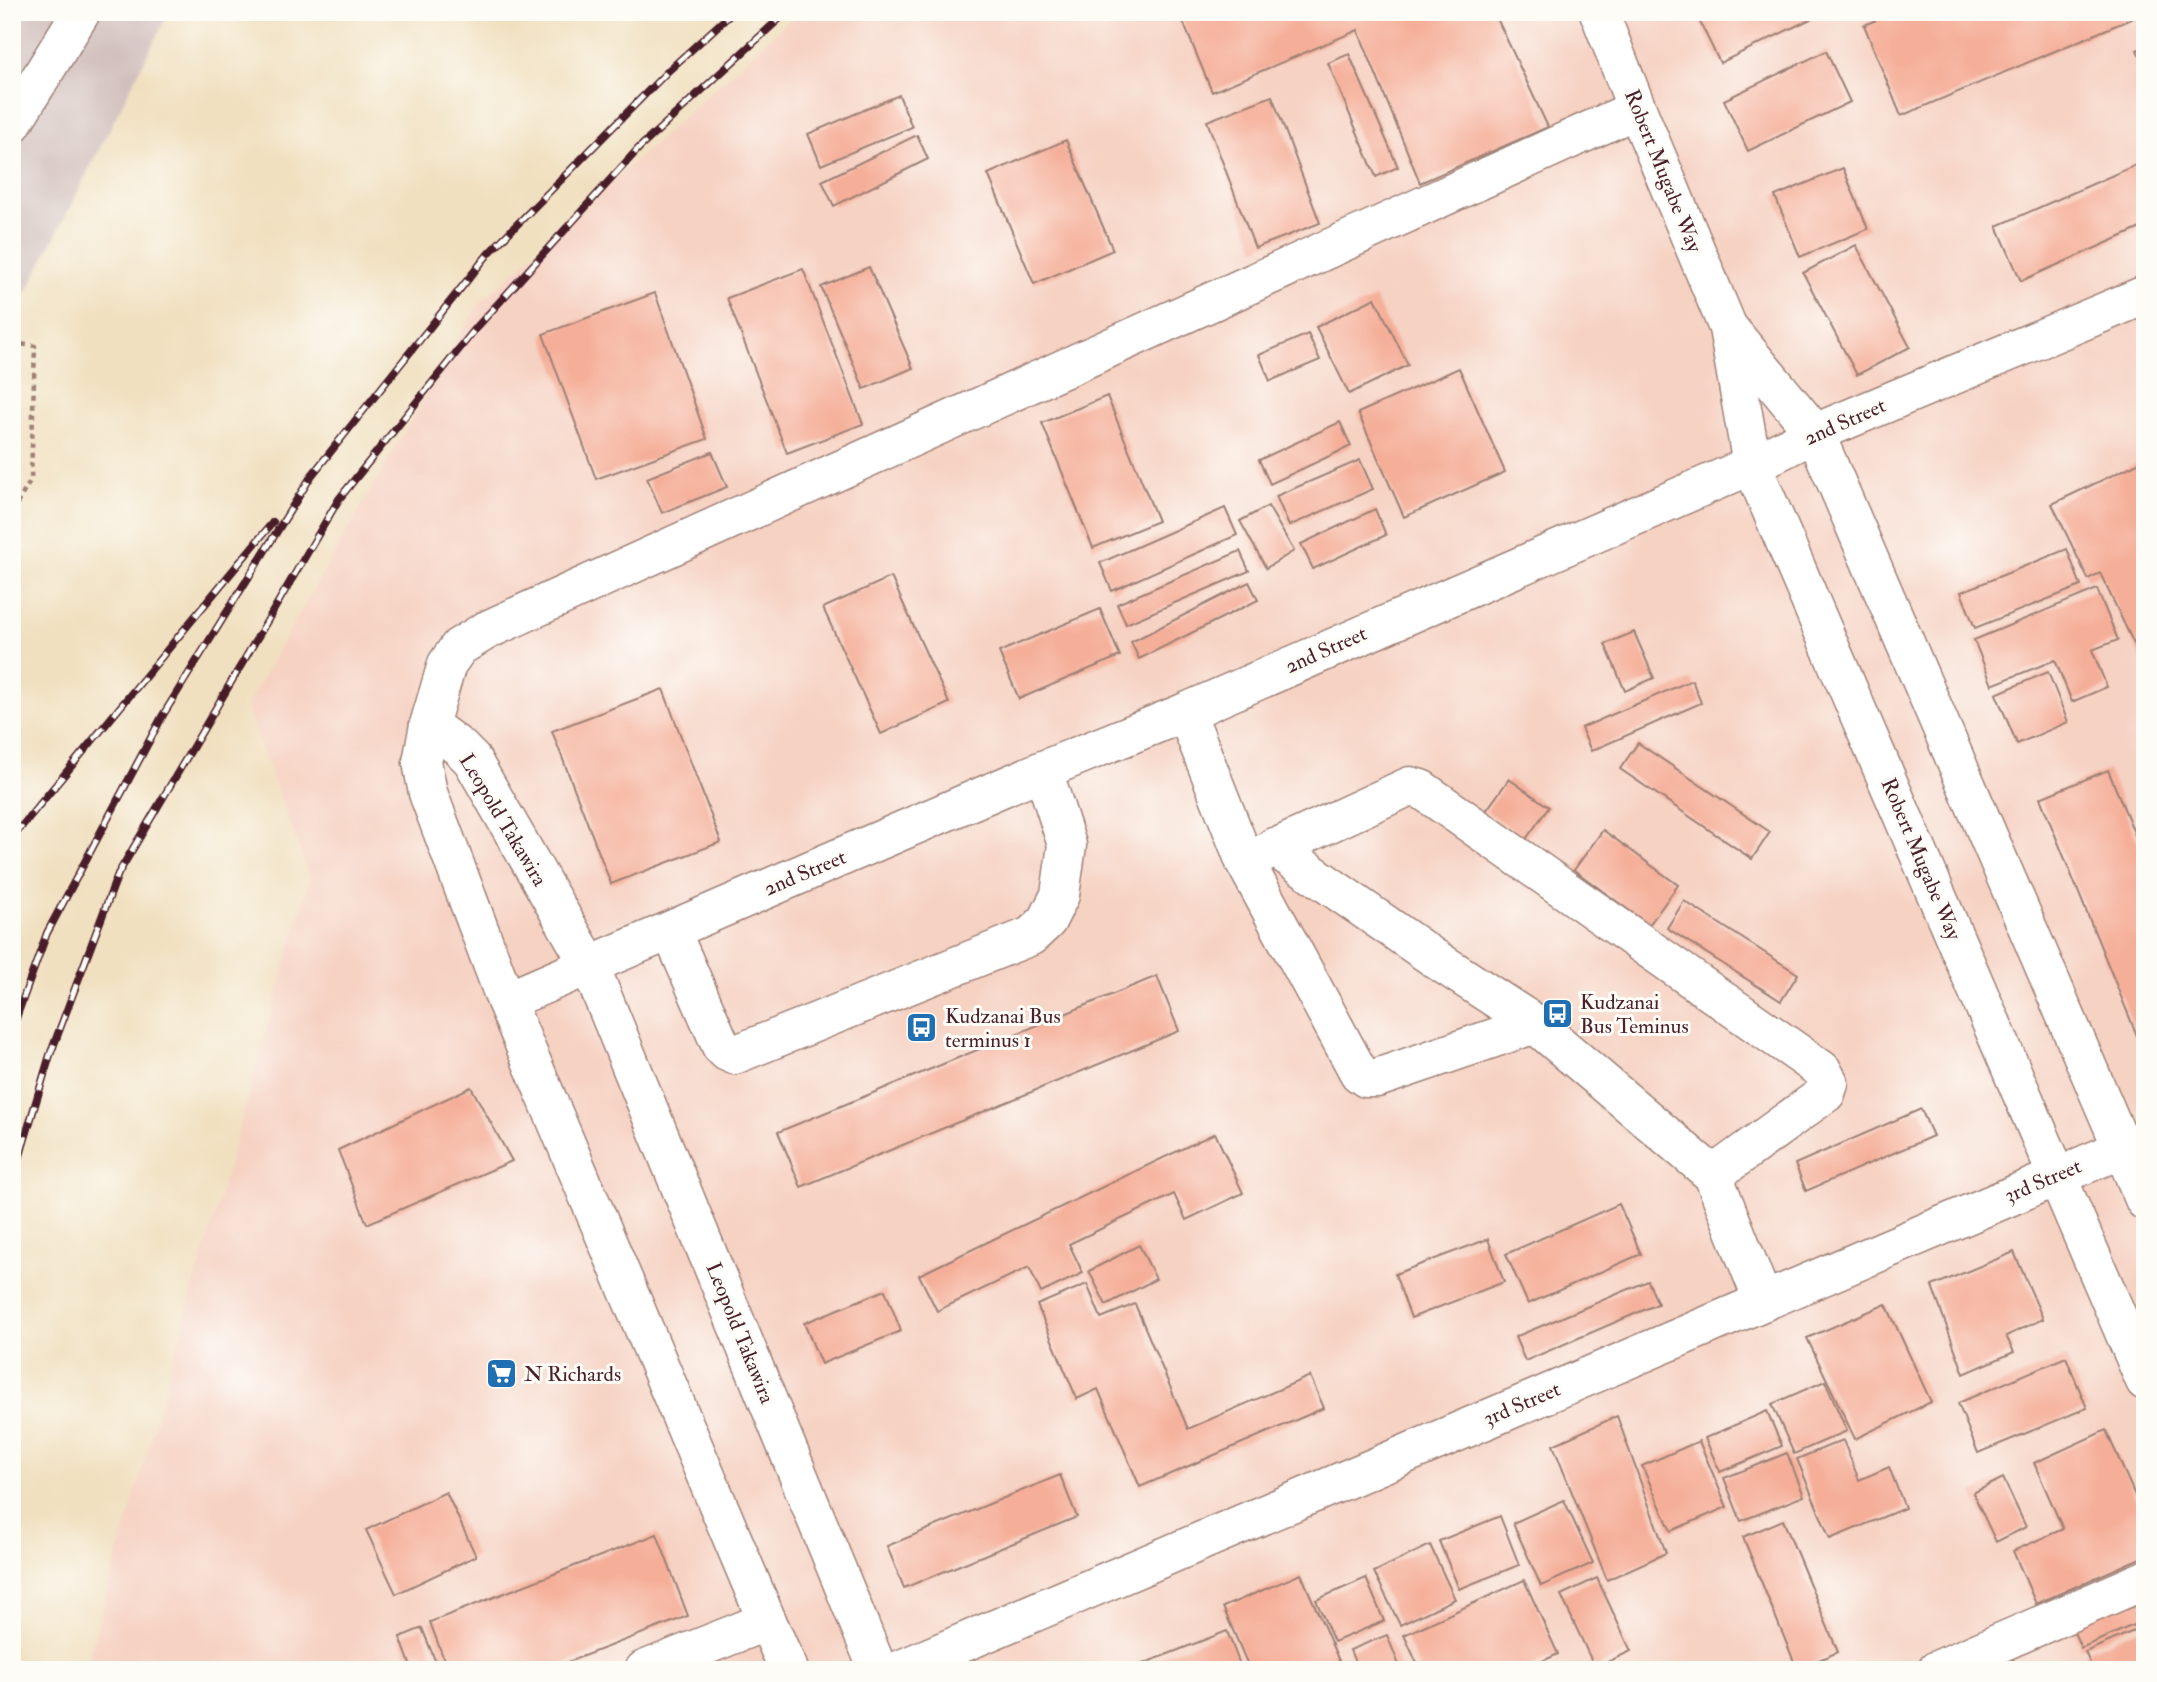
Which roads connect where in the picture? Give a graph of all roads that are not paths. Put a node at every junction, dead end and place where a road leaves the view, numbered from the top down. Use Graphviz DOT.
graph roads {
  1 [pos="81,12"];
  2 [pos="1599,12"];
  3 [pos="1637,109"];
  4 [pos="12,124"];
  5 [pos="2145,295"];
  6 [pos="1728,328"];
  7 [pos="1815,433"];
  8 [pos="1752,465"];
  9 [pos="1186,712"];
  10 [pos="429,725"];
  11 [pos="1043,771"];
  12 [pos="1259,854"];
  13 [pos="671,931"];
  14 [pos="590,966"];
  15 [pos="506,1001"];
  16 [pos="1535,1024"];
  17 [pos="2134,1144"];
  18 [pos="1713,1175"];
  19 [pos="2057,1175"];
  20 [pos="2145,1201"];
  21 [pos="1763,1301"];
  22 [pos="2145,1381"];
  23 [pos="2145,1580"];
  24 [pos="767,1621"];
  25 [pos="643,1670"];
  26 [pos="789,1670"];
  27 [pos="878,1670"];
  28 [pos="899,1670"];
  29 [pos="1937,1670"];
  1 -- 4 [label="street"];
  2 -- 3 [label="street, Robert Mugabe Way"];
  3 -- 6 [label="street, Robert Mugabe Way"];
  3 -- 10 [label="street"];
  5 -- 7 [label="street, 2nd Street"];
  6 -- 7 [label="street, Robert Mugabe Way"];
  6 -- 8 [label="street, Robert Mugabe Way"];
  7 -- 8 [label="street, 2nd Street"];
  7 -- 17 [label="street, Robert Mugabe Way"];
  8 -- 9 [label="street, 2nd Street"];
  8 -- 19 [label="street, Robert Mugabe Way"];
  9 -- 11 [label="street, 2nd Street"];
  9 -- 12 [label="street"];
  10 -- 14 [label="street, Leopold Takawira"];
  10 -- 15 [label="street, Leopold Takawira"];
  11 -- 13 [label="street, 2nd Street"];
  11 -- 13 [label="street"];
  12 -- 16 [label="street"];
  12 -- 16 [label="street"];
  12 -- 18 [label="street"];
  13 -- 14 [label="street, 2nd Street"];
  14 -- 15 [label="street, 2nd Street"];
  14 -- 27 [label="street, Leopold Takawira"];
  15 -- 24 [label="street, Leopold Takawira"];
  16 -- 18 [label="street"];
  17 -- 19 [label="street, 3rd Street"];
  17 -- 20 [label="street, Robert Mugabe Way"];
  18 -- 21 [label="street"];
  19 -- 21 [label="street, 3rd Street"];
  19 -- 22 [label="street, Robert Mugabe Way"];
  21 -- 28 [label="street, 3rd Street"];
  23 -- 29 [label="street"];
  24 -- 25 [label="street"];
  24 -- 26 [label="street, Leopold Takawira"];
}
